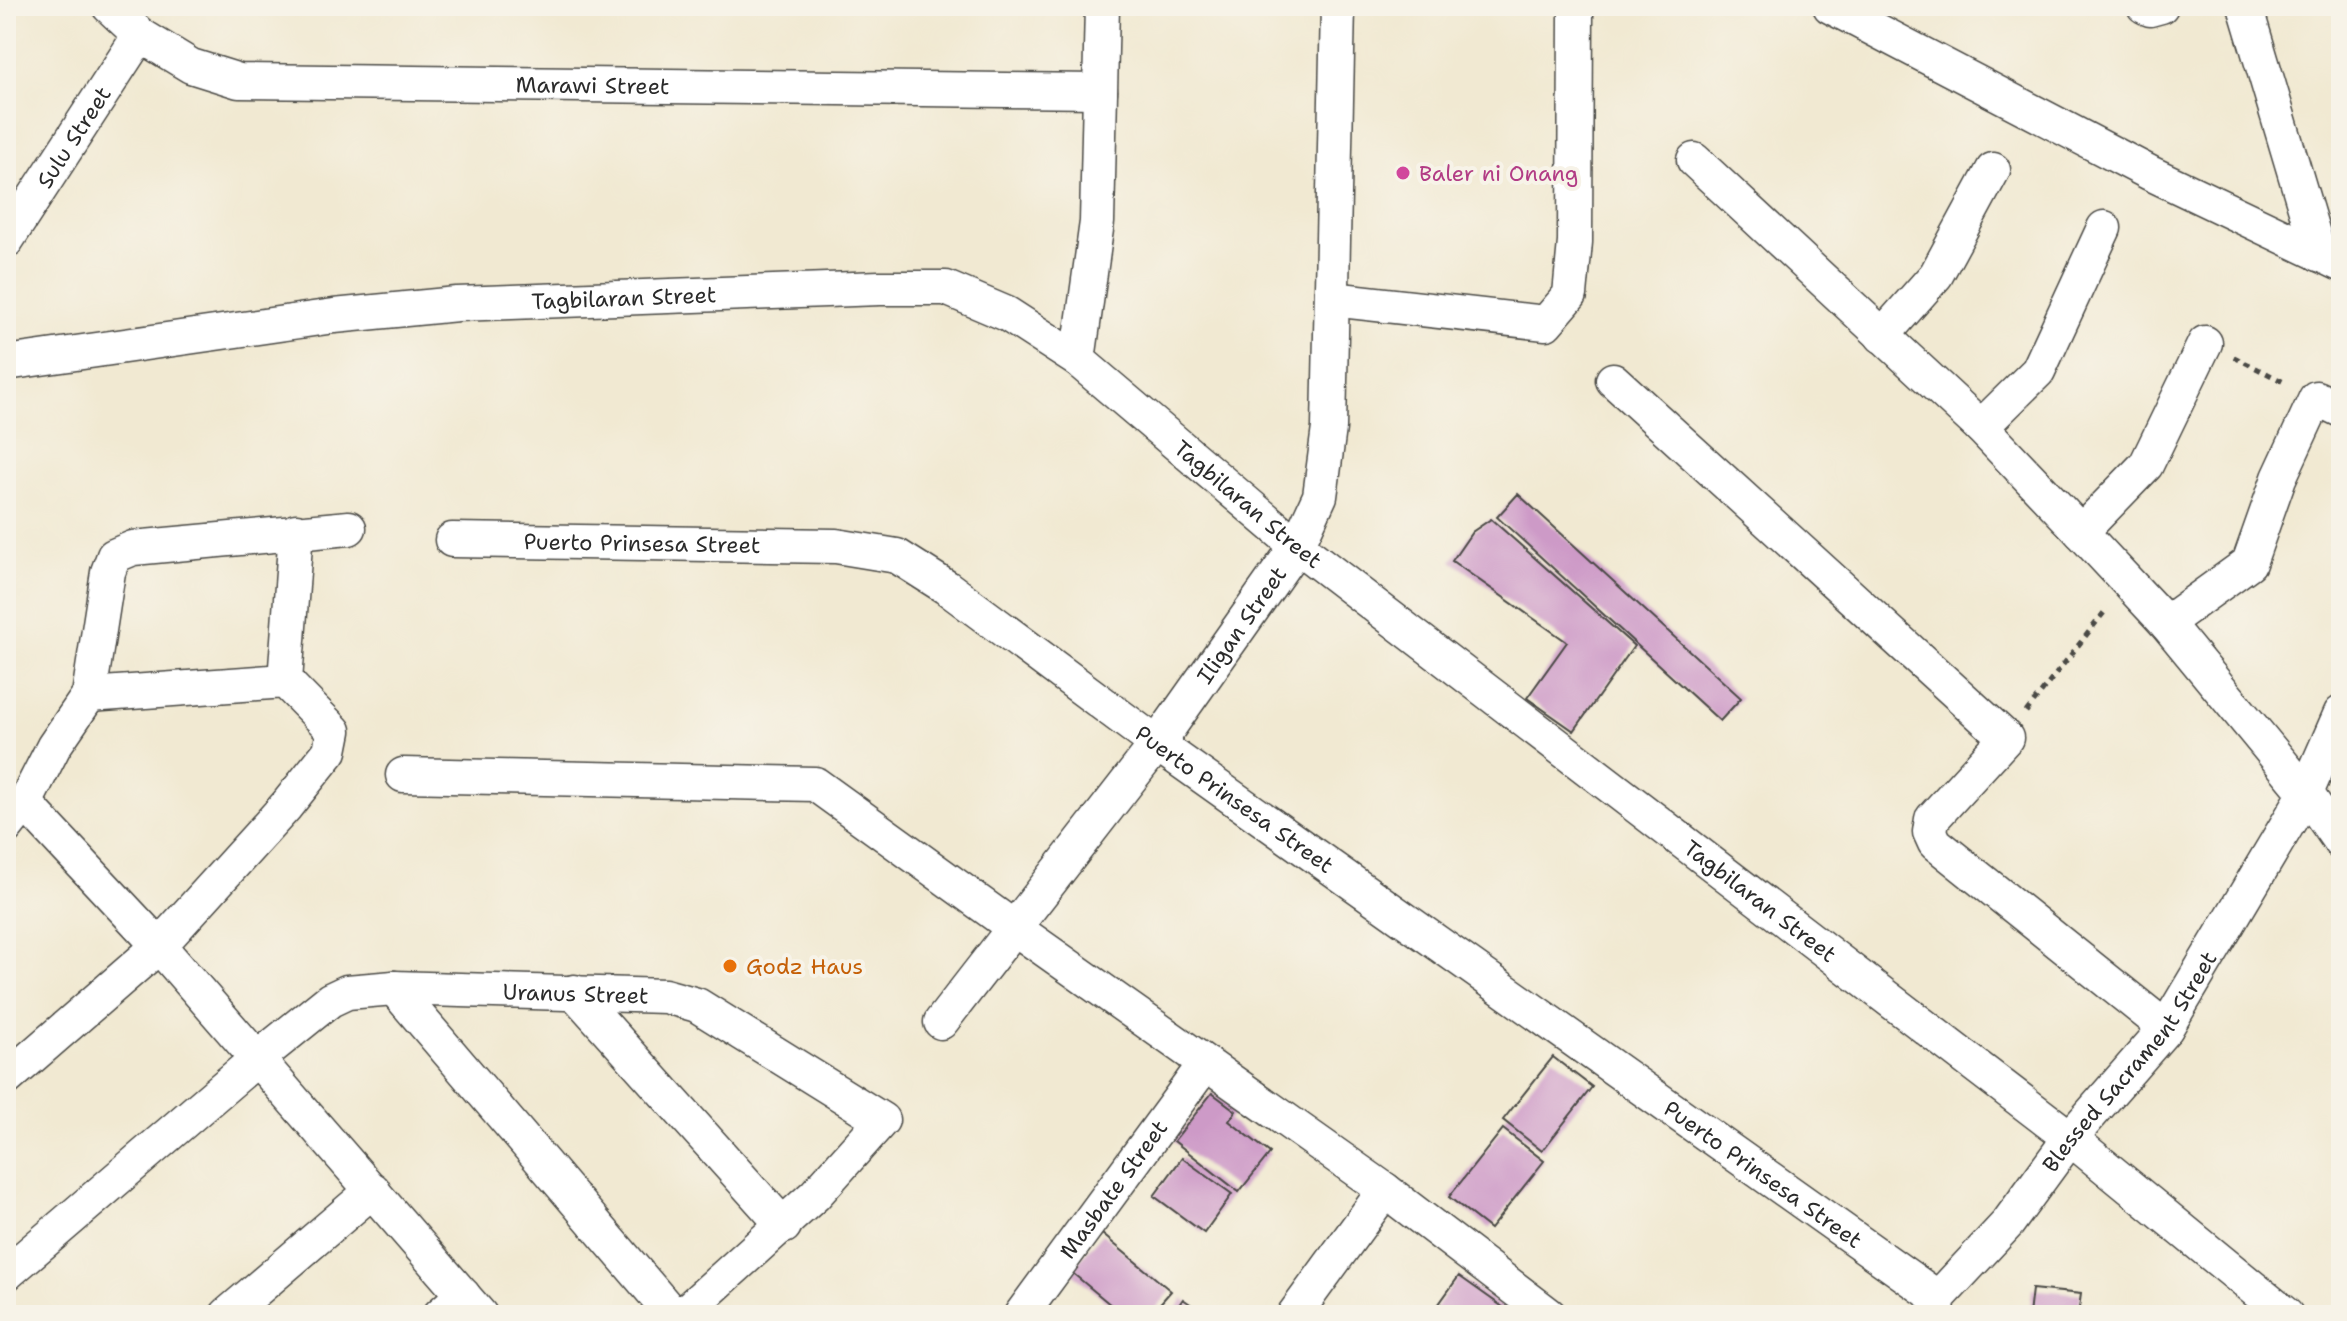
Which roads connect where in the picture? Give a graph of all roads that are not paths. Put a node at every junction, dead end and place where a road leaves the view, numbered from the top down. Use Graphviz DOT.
graph roads {
  1 [pos="109,6"];
  2 [pos="1102,6"];
  3 [pos="1338,6"];
  4 [pos="1576,6"];
  5 [pos="1830,6"];
  6 [pos="2144,6"];
  7 [pos="2161,6"];
  8 [pos="2245,6"];
  9 [pos="140,35"];
  10 [pos="1100,91"];
  11 [pos="1694,160"];
  12 [pos="1993,170"];
  13 [pos="2104,228"];
  14 [pos="6,241"];
  15 [pos="2330,259"];
  16 [pos="1332,299"];
  17 [pos="1882,336"];
  18 [pos="2205,343"];
  19 [pos="1078,360"];
  20 [pos="6,363"];
  21 [pos="1613,380"];
  22 [pos="2328,404"];
  23 [pos="1981,427"];
  24 [pos="349,528"];
  25 [pos="296,531"];
  26 [pos="2081,532"];
  27 [pos="452,540"];
  28 [pos="1297,546"];
  29 [pos="2166,623"];
  30 [pos="285,681"];
  31 [pos="89,695"];
  32 [pos="2341,713"];
  33 [pos="1157,744"];
  34 [pos="403,775"];
  35 [pos="2306,793"];
  36 [pos="16,815"];
  37 [pos="2341,843"];
  38 [pos="1013,927"];
  39 [pos="159,946"];
  40 [pos="394,988"];
  41 [pos="574,992"];
  42 [pos="941,1022"];
  43 [pos="2166,1028"];
  44 [pos="258,1058"];
  45 [pos="1205,1064"];
  46 [pos="6,1079"];
  47 [pos="2070,1138"];
  48 [pos="373,1190"];
  49 [pos="1385,1190"];
  50 [pos="784,1226"];
  51 [pos="6,1274"];
  52 [pos="1937,1307"];
  53 [pos="461,1308"];
  54 [pos="2274,1312"];
  55 [pos="227,1315"];
  56 [pos="673,1315"];
  57 [pos="682,1315"];
  58 [pos="1021,1315"];
  59 [pos="1294,1315"];
  60 [pos="1549,1315"];
  1 -- 9 [label="street, Marawi Street"];
  2 -- 10 [label="street"];
  3 -- 16 [label="street, Iligan Street"];
  4 -- 16 [label="street"];
  5 -- 15 [label="street"];
  6 -- 7 [label="street"];
  8 -- 15 [label="street"];
  9 -- 10 [label="street, Marawi Street"];
  9 -- 14 [label="street, Sulu Street"];
  10 -- 19 [label="street"];
  11 -- 17 [label="street"];
  12 -- 17 [label="street"];
  13 -- 23 [label="street"];
  16 -- 28 [label="street, Iligan Street"];
  17 -- 23 [label="street"];
  18 -- 26 [label="street"];
  19 -- 20 [label="street, Tagbilaran Street"];
  19 -- 28 [label="street, Tagbilaran Street"];
  21 -- 43 [label="street"];
  22 -- 29 [label="street"];
  23 -- 26 [label="street"];
  24 -- 25 [label="street"];
  25 -- 30 [label="street"];
  25 -- 31 [label="street"];
  26 -- 29 [label="street"];
  27 -- 33 [label="street, Puerto Prinsesa Street"];
  28 -- 33 [label="street, Iligan Street"];
  28 -- 47 [label="street, Tagbilaran Street"];
  29 -- 35 [label="street"];
  30 -- 31 [label="street"];
  30 -- 39 [label="street"];
  31 -- 36 [label="street"];
  32 -- 35 [label="street, Blessed Sacrament Street"];
  33 -- 38 [label="street, Iligan Street"];
  33 -- 52 [label="street, Puerto Prinsesa Street"];
  34 -- 38 [label="street"];
  35 -- 37 [label="street"];
  35 -- 43 [label="street, Blessed Sacrament Street"];
  36 -- 39 [label="street"];
  38 -- 42 [label="street, Iligan Street"];
  38 -- 45 [label="street"];
  39 -- 44 [label="street"];
  39 -- 46 [label="street"];
  40 -- 41 [label="street, Uranus Street"];
  40 -- 44 [label="street, Uranus Street"];
  40 -- 56 [label="street"];
  41 -- 50 [label="street"];
  41 -- 50 [label="street, Uranus Street"];
  43 -- 47 [label="street, Blessed Sacrament Street"];
  44 -- 48 [label="street"];
  44 -- 51 [label="street, Uranus Street"];
  45 -- 49 [label="street"];
  45 -- 58 [label="street, Masbate Street"];
  47 -- 52 [label="street, Blessed Sacrament Street"];
  47 -- 54 [label="street, Tagbilaran Street"];
  48 -- 53 [label="street"];
  48 -- 55 [label="street"];
  49 -- 59 [label="street"];
  49 -- 60 [label="street"];
  50 -- 57 [label="street"];
}
